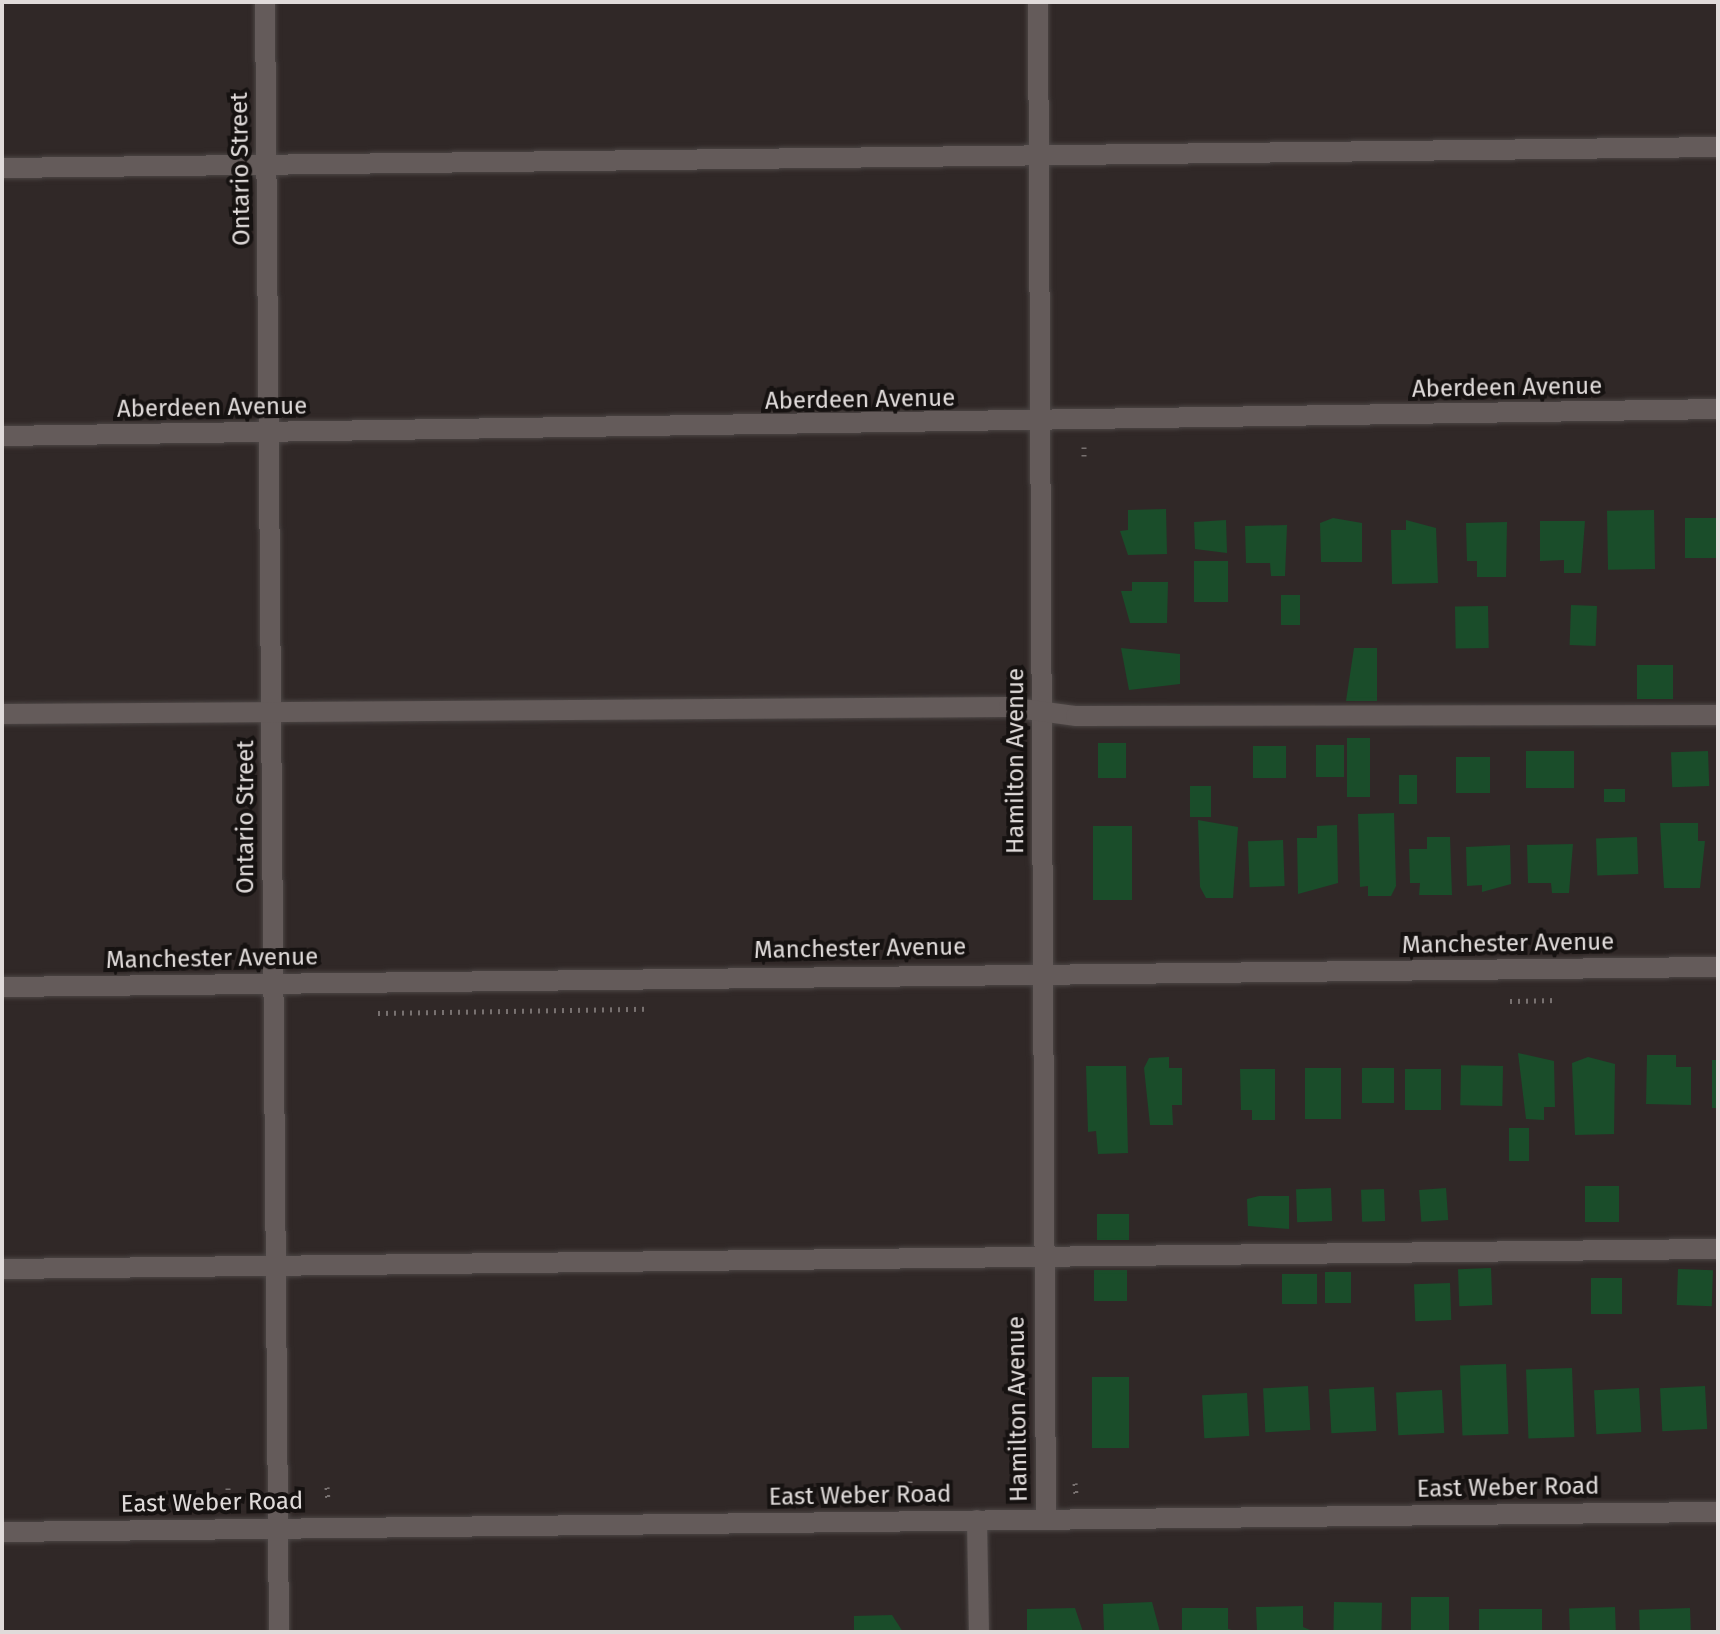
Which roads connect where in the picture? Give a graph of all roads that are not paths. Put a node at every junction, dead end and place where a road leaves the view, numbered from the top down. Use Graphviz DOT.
graph roads {
  1 [pos="265,2"];
  2 [pos="1038,2"];
  3 [pos="1718,147"];
  4 [pos="1038,155"];
  5 [pos="267,165"];
  6 [pos="2,168"];
  7 [pos="1718,409"];
  8 [pos="1039,423"];
  9 [pos="269,433"];
  10 [pos="2,436"];
  11 [pos="271,709"];
  12 [pos="1042,712"];
  13 [pos="2,714"];
  14 [pos="1718,715"];
  15 [pos="1718,967"];
  16 [pos="1044,973"];
  17 [pos="272,984"];
  18 [pos="2,987"];
  19 [pos="1718,1249"];
  20 [pos="1043,1257"];
  21 [pos="275,1266"];
  22 [pos="2,1269"];
  23 [pos="1718,1512"];
  24 [pos="1046,1519"];
  25 [pos="977,1520"];
  26 [pos="277,1528"];
  27 [pos="2,1532"];
  28 [pos="279,1632"];
  29 [pos="979,1632"];
  1 -- 5 [label="street, Ontario Street"];
  2 -- 4 [label="street, Hamilton Avenue"];
  3 -- 4 [label="street"];
  4 -- 5 [label="street"];
  4 -- 8 [label="street, Hamilton Avenue"];
  5 -- 6 [label="street"];
  5 -- 9 [label="street, Ontario Street"];
  7 -- 8 [label="street, Aberdeen Avenue"];
  8 -- 9 [label="street, Aberdeen Avenue"];
  8 -- 12 [label="street, Hamilton Avenue"];
  9 -- 10 [label="street, Aberdeen Avenue"];
  9 -- 11 [label="street, Ontario Street"];
  11 -- 12 [label="street"];
  11 -- 13 [label="street"];
  11 -- 17 [label="street, Ontario Street"];
  12 -- 14 [label="street"];
  12 -- 16 [label="street, Hamilton Avenue"];
  15 -- 16 [label="street, Manchester Avenue"];
  16 -- 17 [label="street, Manchester Avenue"];
  16 -- 20 [label="street, Hamilton Avenue"];
  17 -- 18 [label="street, Manchester Avenue"];
  17 -- 21 [label="street, Ontario Street"];
  19 -- 20 [label="street"];
  20 -- 21 [label="street"];
  20 -- 24 [label="street, Hamilton Avenue"];
  21 -- 22 [label="street"];
  21 -- 26 [label="street, Ontario Street"];
  23 -- 24 [label="street, East Weber Road"];
  24 -- 25 [label="street, East Weber Road"];
  25 -- 26 [label="street, East Weber Road"];
  25 -- 29 [label="street, Hamilton Avenue"];
  26 -- 27 [label="street, East Weber Road"];
  26 -- 28 [label="street, Ontario Street"];
}
